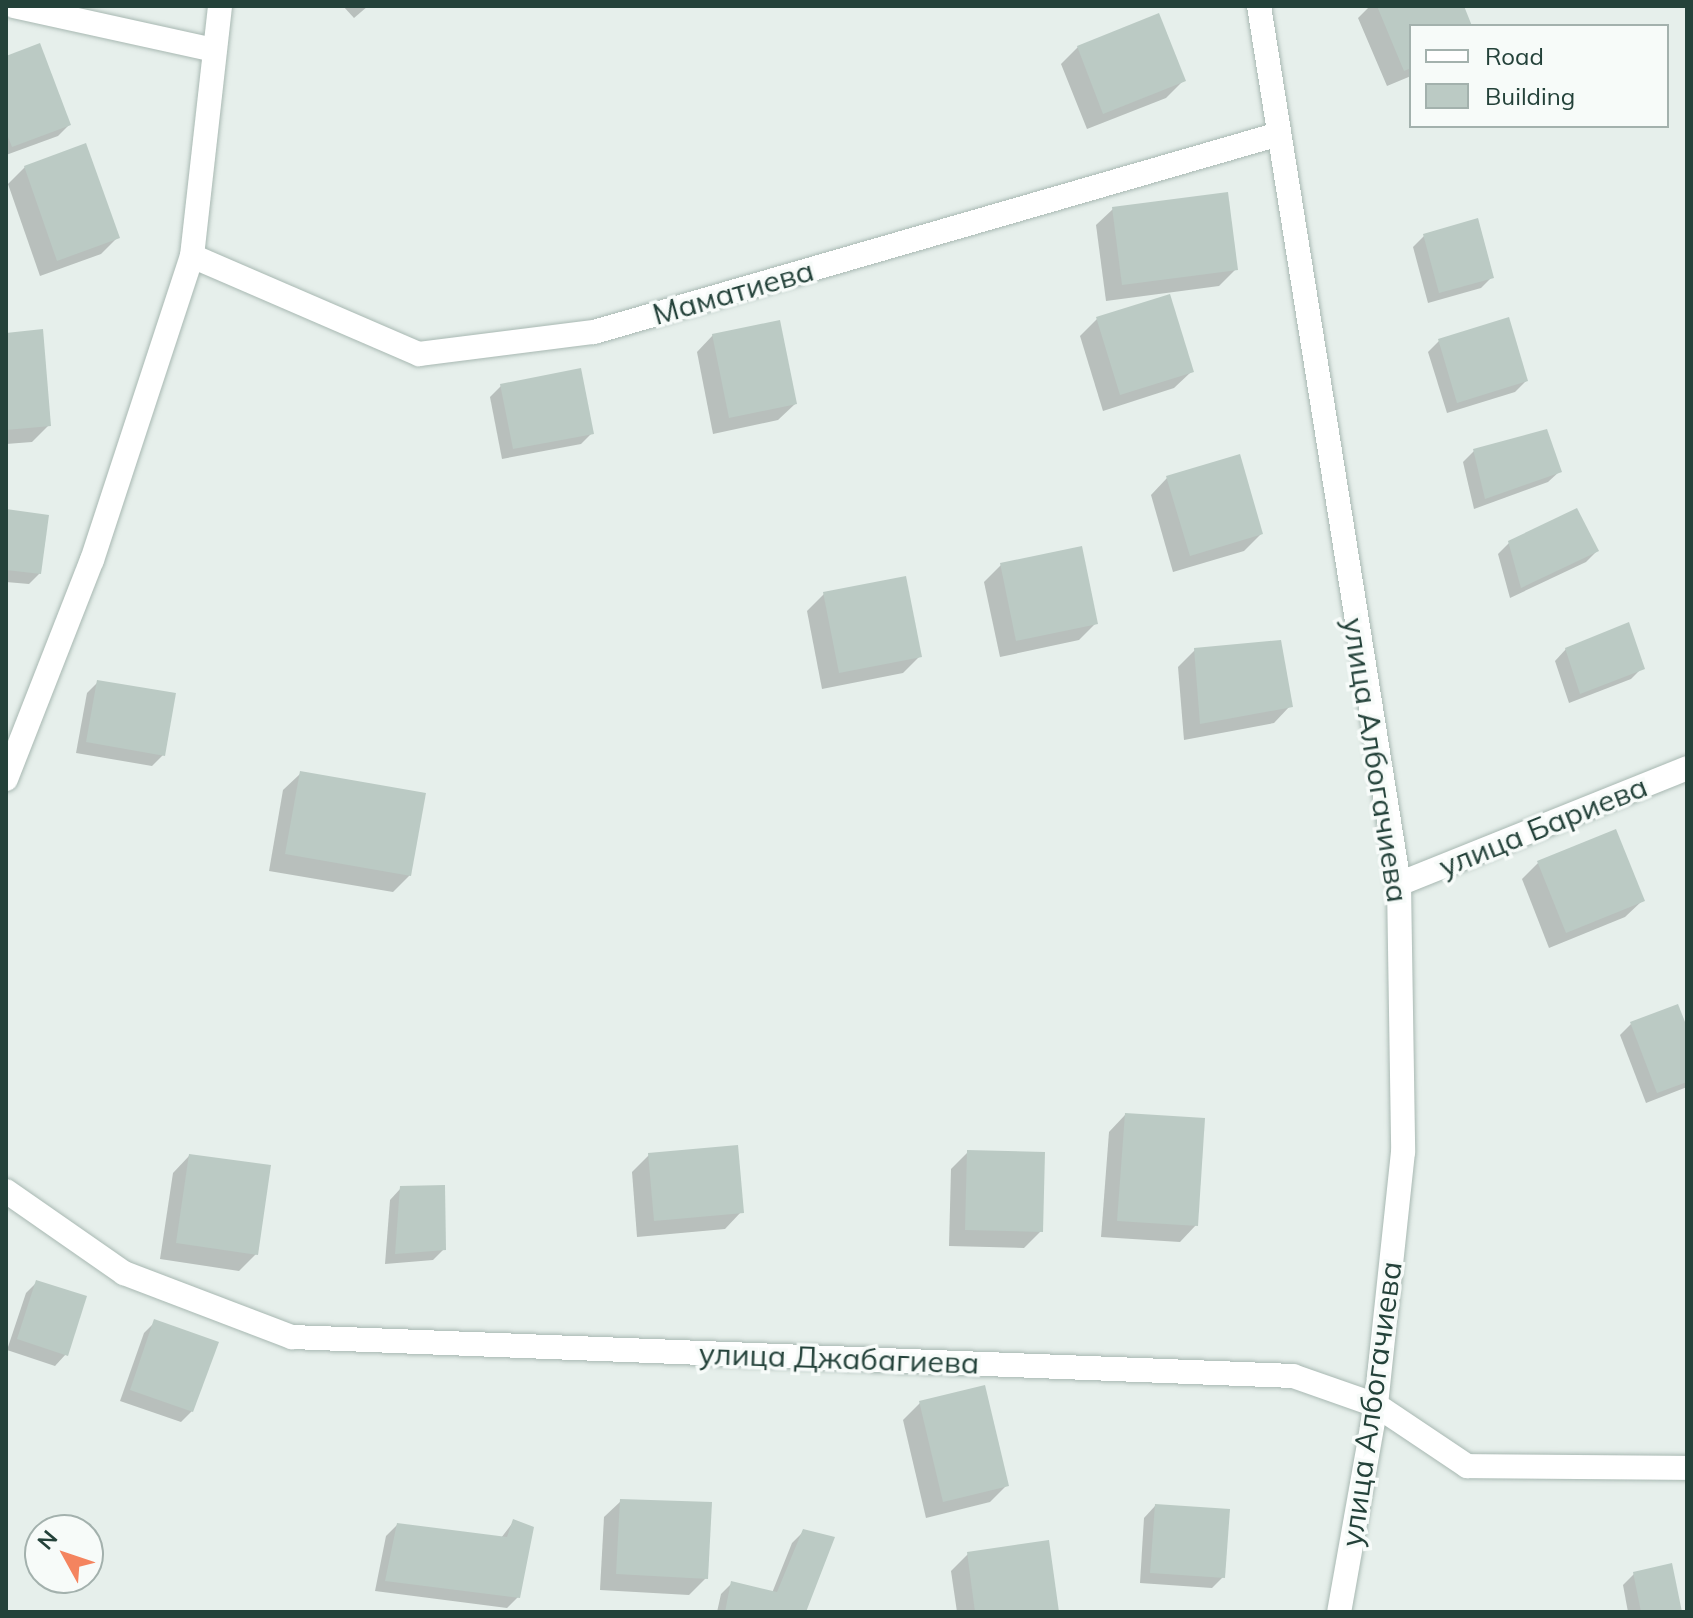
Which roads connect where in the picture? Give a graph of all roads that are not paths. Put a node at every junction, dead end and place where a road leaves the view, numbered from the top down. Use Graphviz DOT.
graph roads {
  1 [pos="14,6"];
  2 [pos="220,6"];
  3 [pos="1259,6"];
  4 [pos="214,50"];
  5 [pos="1279,134"];
  6 [pos="192,256"];
  7 [pos="1687,768"];
  8 [pos="6,779"];
  9 [pos="1399,884"];
  10 [pos="6,1191"];
  11 [pos="1376,1405"];
  12 [pos="1687,1468"];
  13 [pos="1339,1612"];
  1 -- 4 [label="street"];
  2 -- 4 [label="street"];
  3 -- 5 [label="street, улица Албогачиева"];
  4 -- 6 [label="street"];
  5 -- 6 [label="street, Маматиева"];
  5 -- 9 [label="street, улица Албогачиева"];
  6 -- 8 [label="street"];
  7 -- 9 [label="street, улица Бариева"];
  9 -- 11 [label="street, улица Албогачиева"];
  10 -- 11 [label="street, улица Джабагиева"];
  11 -- 12 [label="street, улица Джабагиева"];
  11 -- 13 [label="street, улица Албогачиева"];
}
